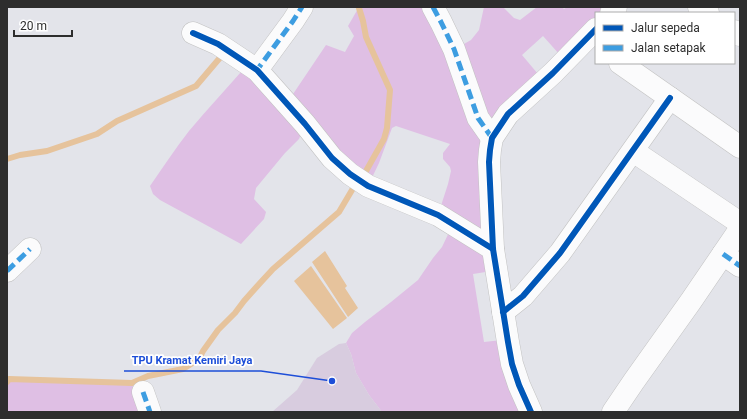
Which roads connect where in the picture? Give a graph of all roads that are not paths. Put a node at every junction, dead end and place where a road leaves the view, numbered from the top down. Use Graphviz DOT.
graph roads {
  1 [pos="302,7"];
  2 [pos="433,7"];
  3 [pos="193,33"];
  4 [pos="593,38"];
  5 [pos="621,64"];
  6 [pos="257,70"];
  7 [pos="670,98"];
  8 [pos="492,138"];
  9 [pos="740,147"];
  10 [pos="633,151"];
  11 [pos="740,223"];
  12 [pos="740,229"];
  13 [pos="30,249"];
  14 [pos="493,249"];
  15 [pos="732,260"];
  16 [pos="7,271"];
  17 [pos="503,312"];
  18 [pos="531,412"];
  19 [pos="613,412"];
  1 -- 6 [label="street"];
  2 -- 8 [label="street"];
  3 -- 6 [label="street"];
  4 -- 8 [label="street"];
  5 -- 7 [label="street"];
  6 -- 14 [label="street"];
  7 -- 9 [label="street"];
  7 -- 10 [label="street"];
  8 -- 14 [label="street"];
  10 -- 11 [label="street"];
  10 -- 17 [label="street"];
  12 -- 15 [label="street"];
  13 -- 16 [label="street"];
  14 -- 17 [label="street"];
  15 -- 19 [label="street"];
  17 -- 18 [label="street"];
}
